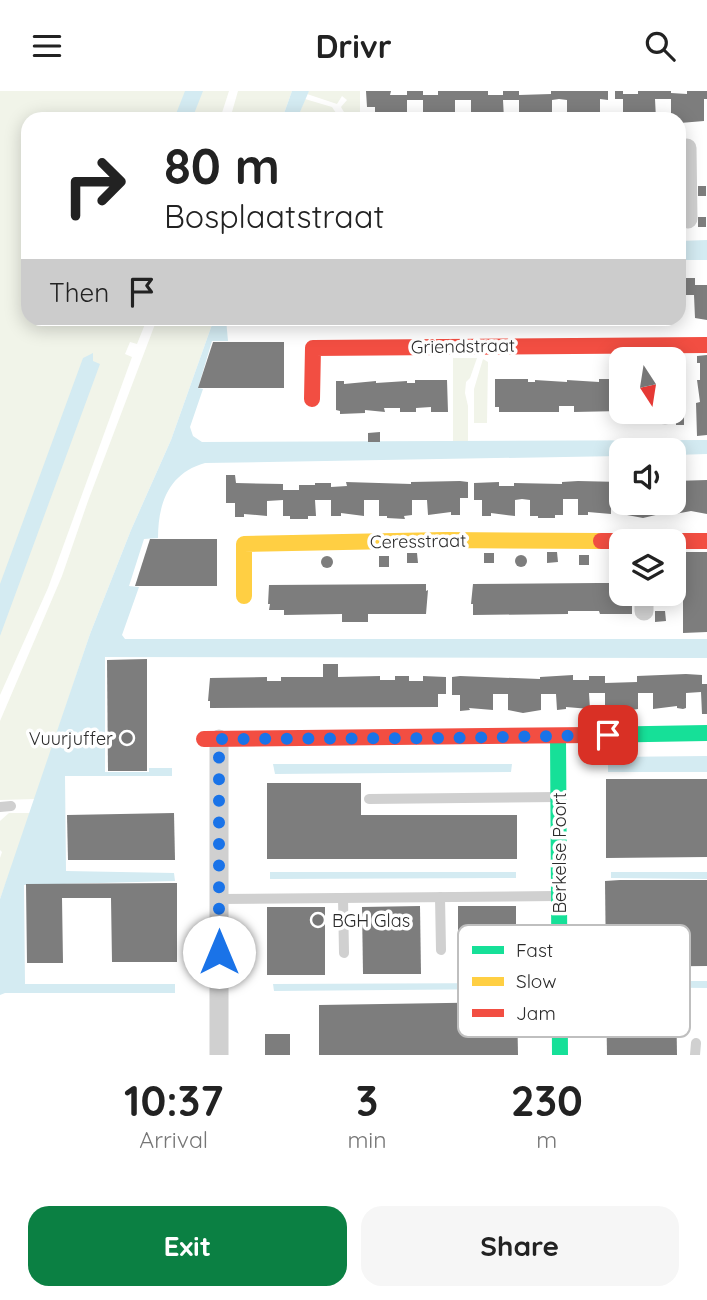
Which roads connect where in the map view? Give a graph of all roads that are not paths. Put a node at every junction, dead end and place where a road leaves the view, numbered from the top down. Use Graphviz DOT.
graph roads {
  1 [pos="686,148"];
  2 [pos="707,148"];
  3 [pos="686,191"];
  4 [pos="688,219"];
  5 [pos="707,345"];
  6 [pos="686,348"];
  7 [pos="609,351"];
  8 [pos="312,400"];
  9 [pos="609,541"];
  10 [pos="686,541"];
  11 [pos="707,541"];
  12 [pos="244,596"];
  13 [pos="707,733"];
  14 [pos="558,736"];
  15 [pos="211,739"];
  16 [pos="558,797"];
  17 [pos="369,799"];
  18 [pos="559,895"];
  19 [pos="440,897"];
  20 [pos="343,898"];
  21 [pos="219,899"];
  22 [pos="559,925"];
  23 [pos="441,950"];
  24 [pos="344,953"];
  25 [pos="560,1037"];
  26 [pos="695,1043"];
  27 [pos="219,1055"];
  28 [pos="560,1055"];
  29 [pos="695,1055"];
  1 -- 2 [label="street"];
  3 -- 4 [label="street"];
  5 -- 6 [label="street, Griendstraat"];
  7 -- 8 [label="street, Griendstraat"];
  9 -- 12 [label="street, Ceresstraat"];
  10 -- 11 [label="street, Ceresstraat"];
  13 -- 14 [label="street"];
  14 -- 15 [label="street"];
  14 -- 16 [label="street, Berkelse Poort"];
  15 -- 21 [label="street"];
  16 -- 17 [label="lane"];
  16 -- 18 [label="street, Berkelse Poort"];
  18 -- 19 [label="lane"];
  18 -- 22 [label="street, Berkelse Poort"];
  19 -- 20 [label="lane"];
  19 -- 23 [label="lane"];
  20 -- 21 [label="lane"];
  20 -- 24 [label="lane"];
  21 -- 27 [label="street"];
  25 -- 28 [label="street, Berkelse Poort"];
  26 -- 29 [label="lane"];
}
